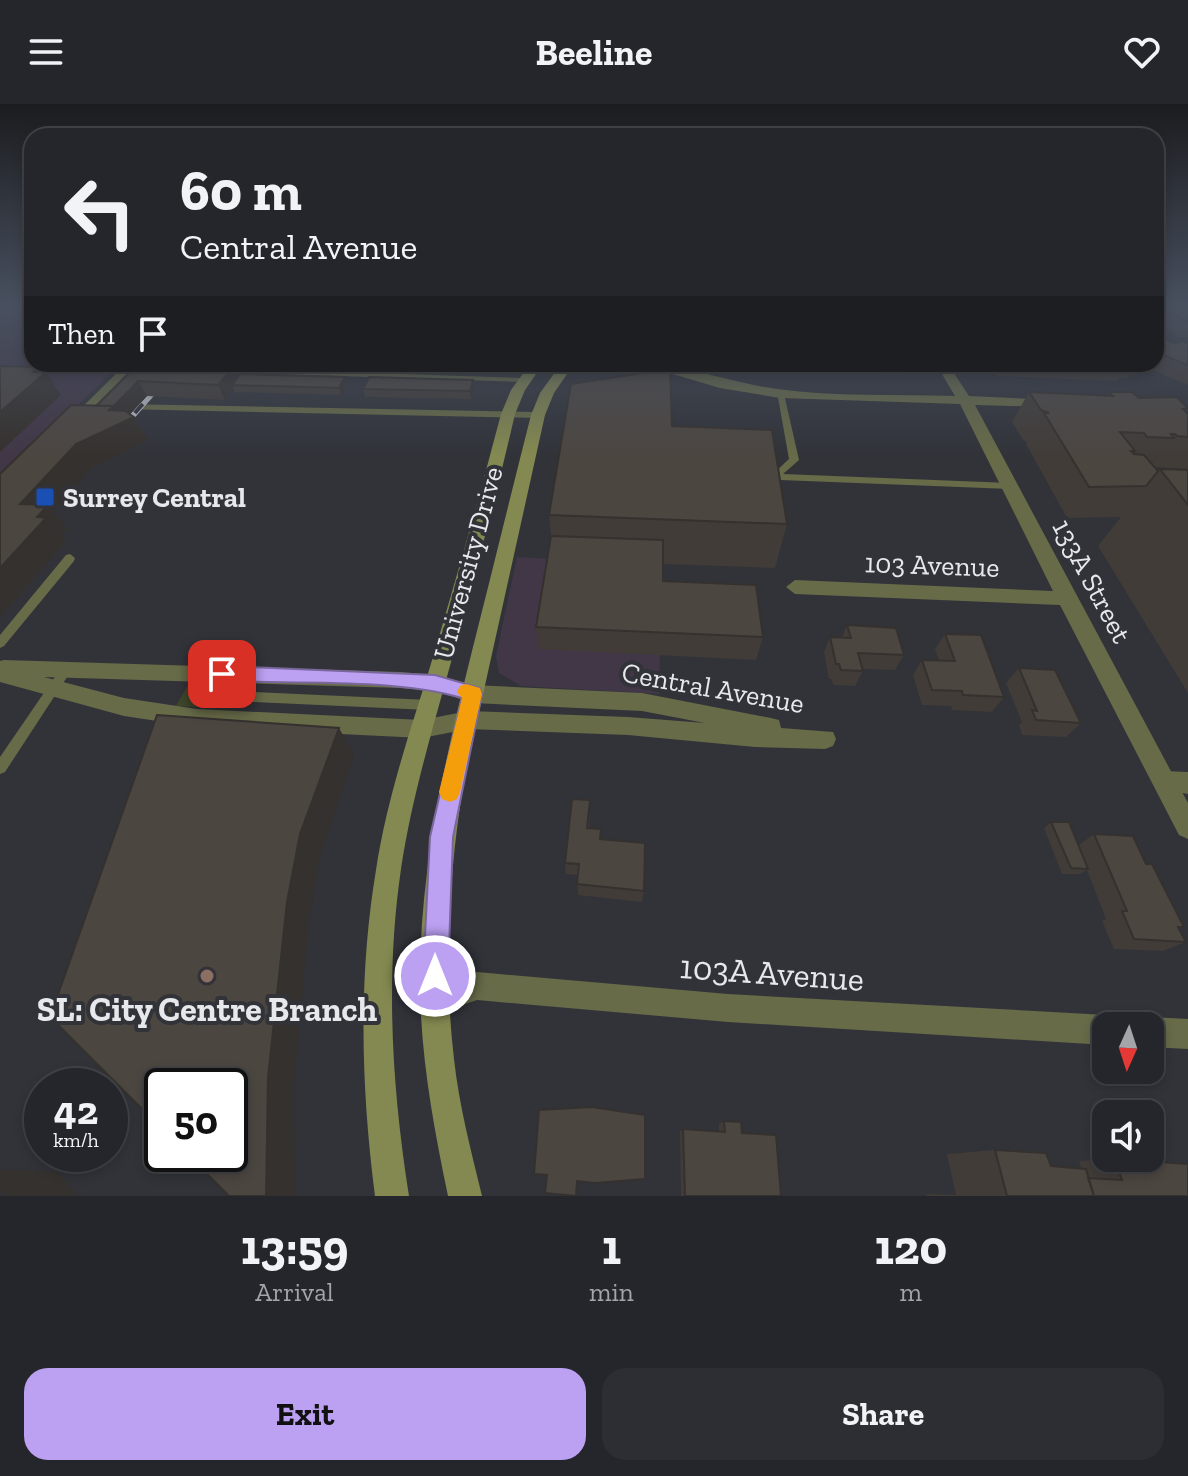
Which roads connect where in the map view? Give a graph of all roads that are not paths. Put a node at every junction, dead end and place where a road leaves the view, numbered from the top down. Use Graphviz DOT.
graph roads {
  1 [pos="131,372"];
  2 [pos="266,372"];
  3 [pos="530,372"];
  4 [pos="562,372"];
  5 [pos="675,372"];
  6 [pos="947,372"];
  7 [pos="524,380"];
  8 [pos="780,394"];
  9 [pos="964,401"];
  10 [pos="1069,404"];
  11 [pos="114,407"];
  12 [pos="508,414"];
  13 [pos="538,415"];
  14 [pos="59,438"];
  15 [pos="775,477"];
  16 [pos="1010,486"];
  17 [pos="777,492"];
  18 [pos="70,558"];
  19 [pos="795,587"];
  20 [pos="1066,598"];
  21 [pos="0,643"];
  22 [pos="67,668"];
  23 [pos="0,671"];
  24 [pos="435,683"];
  25 [pos="53,689"];
  26 [pos="473,694"];
  27 [pos="235,696"];
  28 [pos="426,717"];
  29 [pos="468,720"];
  30 [pos="0,768"];
  31 [pos="1176,782"];
  32 [pos="1188,827"];
  33 [pos="436,1000"];
  34 [pos="1092,1029"];
  35 [pos="1164,1033"];
  36 [pos="1188,1034"];
  37 [pos="392,1196"];
  38 [pos="465,1196"];
  1 -- 14 [label="street"];
  2 -- 7 [label="lane"];
  3 -- 7 [label="main road, University Drive"];
  4 -- 13 [label="main road, University Drive"];
  5 -- 8 [label="street"];
  6 -- 9 [label="street, 133A Street"];
  7 -- 12 [label="main road, University Drive"];
  8 -- 9 [label="street"];
  8 -- 15 [label="lane"];
  9 -- 10 [label="street"];
  9 -- 16 [label="street, 133A Street"];
  11 -- 12 [label="lane"];
  12 -- 13 [label="lane"];
  12 -- 24 [label="main road, University Drive"];
  13 -- 26 [label="main road, University Drive"];
  15 -- 16 [label="lane"];
  15 -- 17 [label="lane"];
  16 -- 20 [label="street, 133A Street"];
  18 -- 21 [label="lane"];
  19 -- 20 [label="street, 103 Avenue"];
  20 -- 31 [label="street, 133A Street"];
  22 -- 23 [label="street, Central Avenue"];
  22 -- 24 [label="street, Central Avenue"];
  22 -- 25 [label="lane"];
  23 -- 25 [label="street, Central Avenue"];
  24 -- 26 [label="street, Central Avenue"];
  24 -- 28 [label="main road, University Drive"];
  25 -- 28 [label="street, Central Avenue"];
  25 -- 30 [label="lane"];
  26 -- 28 [label="street, Central Avenue"];
  26 -- 29 [label="main road, University Drive"];
  26 -- 29 [label="street, Central Avenue"];
  27 -- 28 [label="lane, Central Avenue"];
  28 -- 29 [label="street, Central Avenue"];
  28 -- 37 [label="main road, University Drive"];
  29 -- 33 [label="main road, University Drive"];
  31 -- 32 [label="street, 133A Street"];
  33 -- 34 [label="street, 103A Avenue"];
  33 -- 38 [label="main road, University Drive"];
  35 -- 36 [label="street"];
}
